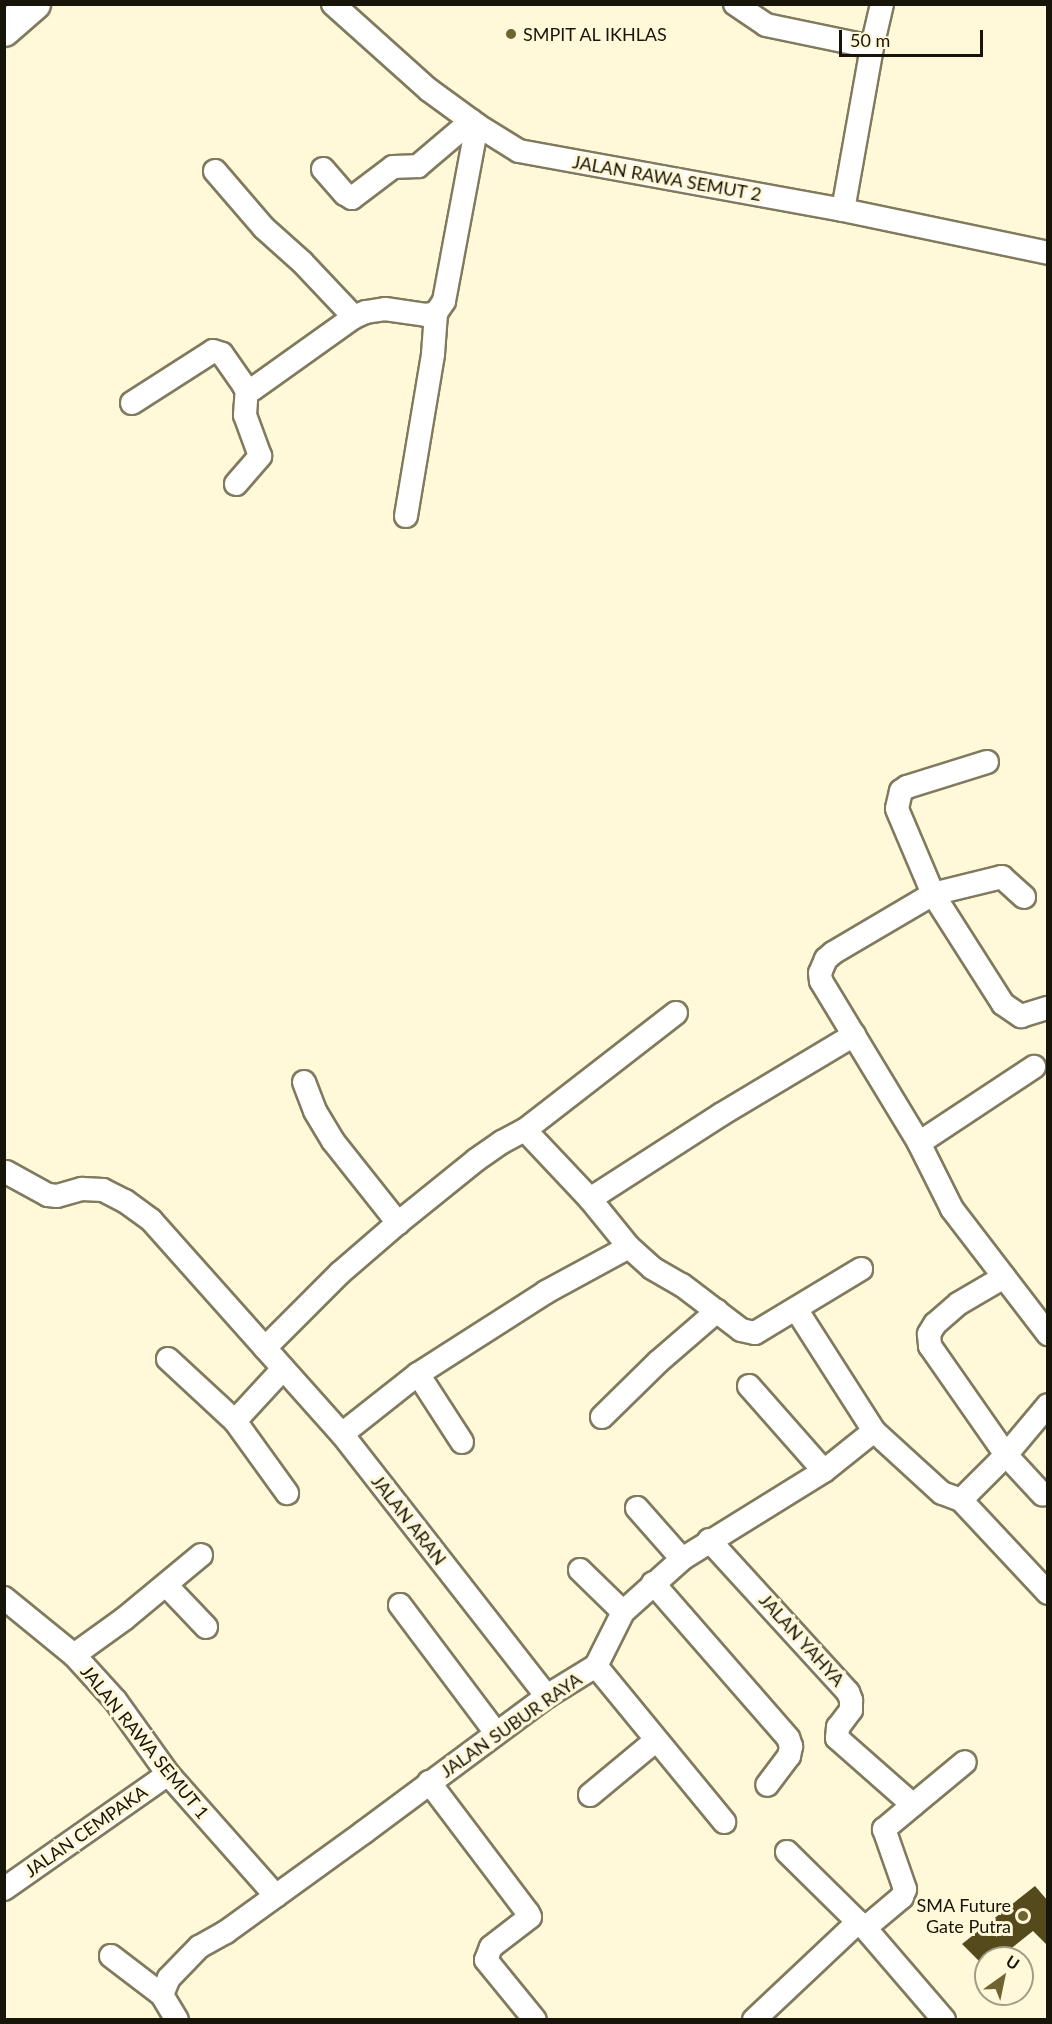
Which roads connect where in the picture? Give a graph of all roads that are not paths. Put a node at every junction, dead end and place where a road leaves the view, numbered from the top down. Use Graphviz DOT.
graph roads {
  1 [pos="34,4"];
  2 [pos="333,4"];
  3 [pos="735,4"];
  4 [pos="882,4"];
  5 [pos="4,30"];
  6 [pos="872,47"];
  7 [pos="474,123"];
  8 [pos="323,170"];
  9 [pos="214,171"];
  10 [pos="843,210"];
  11 [pos="1047,253"];
  12 [pos="436,313"];
  13 [pos="354,317"];
  14 [pos="247,388"];
  15 [pos="132,403"];
  16 [pos="236,484"];
  17 [pos="406,516"];
  18 [pos="987,762"];
  19 [pos="933,894"];
  20 [pos="1024,897"];
  21 [pos="1047,1008"];
  22 [pos="676,1012"];
  23 [pos="854,1035"];
  24 [pos="1034,1067"];
  25 [pos="304,1082"];
  26 [pos="525,1130"];
  27 [pos="919,1143"];
  28 [pos="6,1172"];
  29 [pos="590,1199"];
  30 [pos="398,1223"];
  31 [pos="629,1247"];
  32 [pos="861,1269"];
  33 [pos="1004,1277"];
  34 [pos="796,1309"];
  35 [pos="717,1311"];
  36 [pos="1047,1334"];
  37 [pos="265,1348"];
  38 [pos="168,1359"];
  39 [pos="282,1369"];
  40 [pos="418,1374"];
  41 [pos="749,1386"];
  42 [pos="1047,1406"];
  43 [pos="602,1417"];
  44 [pos="235,1421"];
  45 [pos="873,1431"];
  46 [pos="342,1434"];
  47 [pos="462,1442"];
  48 [pos="1006,1455"];
  49 [pos="824,1471"];
  50 [pos="288,1493"];
  51 [pos="1043,1495"];
  52 [pos="961,1500"];
  53 [pos="637,1508"];
  54 [pos="710,1540"];
  55 [pos="201,1555"];
  56 [pos="682,1559"];
  57 [pos="580,1570"];
  58 [pos="653,1583"];
  59 [pos="165,1585"];
  60 [pos="1047,1593"];
  61 [pos="4,1598"];
  62 [pos="400,1605"];
  63 [pos="624,1612"];
  64 [pos="206,1628"];
  65 [pos="74,1655"];
  66 [pos="596,1666"];
  67 [pos="547,1696"];
  68 [pos="496,1733"];
  69 [pos="655,1741"];
  70 [pos="965,1762"];
  71 [pos="168,1774"];
  72 [pos="429,1782"];
  73 [pos="767,1785"];
  74 [pos="590,1795"];
  75 [pos="913,1805"];
  76 [pos="724,1822"];
  77 [pos="787,1852"];
  78 [pos="4,1889"];
  79 [pos="276,1896"];
  80 [pos="861,1925"];
  81 [pos="111,1956"];
  82 [pos="162,1995"];
  83 [pos="177,2019"];
  84 [pos="535,2019"];
  85 [pos="754,2019"];
  86 [pos="944,2019"];
  1 -- 5 [label="street"];
  2 -- 7 [label="street, JALAN RAWA SEMUT 2"];
  3 -- 6 [label="street"];
  4 -- 6 [label="street"];
  6 -- 10 [label="street"];
  7 -- 8 [label="street"];
  7 -- 10 [label="street, JALAN RAWA SEMUT 2"];
  7 -- 12 [label="street"];
  9 -- 13 [label="street"];
  10 -- 11 [label="street, JALAN RAWA SEMUT 2"];
  12 -- 13 [label="street"];
  12 -- 17 [label="street"];
  13 -- 14 [label="street"];
  14 -- 15 [label="street"];
  14 -- 16 [label="street"];
  18 -- 19 [label="street"];
  19 -- 20 [label="street"];
  19 -- 21 [label="street"];
  19 -- 23 [label="street"];
  22 -- 26 [label="street"];
  23 -- 27 [label="street"];
  23 -- 29 [label="street"];
  24 -- 27 [label="street"];
  25 -- 30 [label="street"];
  26 -- 29 [label="street"];
  26 -- 30 [label="street"];
  27 -- 33 [label="street"];
  28 -- 37 [label="street, JALAN ARAN"];
  29 -- 31 [label="street"];
  30 -- 37 [label="street"];
  31 -- 35 [label="street"];
  31 -- 40 [label="street"];
  32 -- 34 [label="street"];
  33 -- 36 [label="street"];
  33 -- 48 [label="street"];
  34 -- 35 [label="street"];
  34 -- 45 [label="street"];
  35 -- 43 [label="street"];
  37 -- 39 [label="street, JALAN ARAN"];
  38 -- 44 [label="street"];
  39 -- 44 [label="street"];
  39 -- 46 [label="street, JALAN ARAN"];
  40 -- 46 [label="street"];
  40 -- 47 [label="street"];
  41 -- 49 [label="street"];
  42 -- 48 [label="street"];
  44 -- 50 [label="street"];
  45 -- 49 [label="street, JALAN SUBUR RAYA"];
  45 -- 52 [label="street"];
  46 -- 67 [label="street, JALAN ARAN"];
  48 -- 51 [label="street"];
  48 -- 52 [label="street"];
  49 -- 54 [label="street, JALAN SUBUR RAYA"];
  52 -- 60 [label="street"];
  53 -- 56 [label="street"];
  54 -- 56 [label="street, JALAN SUBUR RAYA"];
  54 -- 75 [label="street, JALAN YAHYA"];
  55 -- 59 [label="street"];
  56 -- 58 [label="street, JALAN SUBUR RAYA"];
  57 -- 63 [label="street"];
  58 -- 63 [label="street, JALAN SUBUR RAYA"];
  58 -- 73 [label="street"];
  59 -- 64 [label="street"];
  59 -- 65 [label="street"];
  61 -- 65 [label="street, JALAN RAWA SEMUT 1"];
  62 -- 68 [label="street"];
  63 -- 66 [label="street, JALAN SUBUR RAYA"];
  65 -- 71 [label="street, JALAN RAWA SEMUT 1"];
  66 -- 67 [label="street, JALAN SUBUR RAYA"];
  66 -- 69 [label="street"];
  67 -- 68 [label="street, JALAN SUBUR RAYA"];
  68 -- 72 [label="street, JALAN SUBUR RAYA"];
  69 -- 74 [label="street"];
  69 -- 76 [label="street"];
  70 -- 75 [label="street"];
  71 -- 78 [label="street, JALAN CEMPAKA"];
  71 -- 79 [label="street, JALAN RAWA SEMUT 1"];
  72 -- 79 [label="street, JALAN SUBUR RAYA"];
  72 -- 84 [label="street"];
  75 -- 80 [label="street"];
  77 -- 80 [label="street"];
  79 -- 82 [label="street, JALAN SUBUR RAYA"];
  80 -- 85 [label="street"];
  80 -- 86 [label="street"];
  81 -- 82 [label="street"];
  82 -- 83 [label="street"];
}
